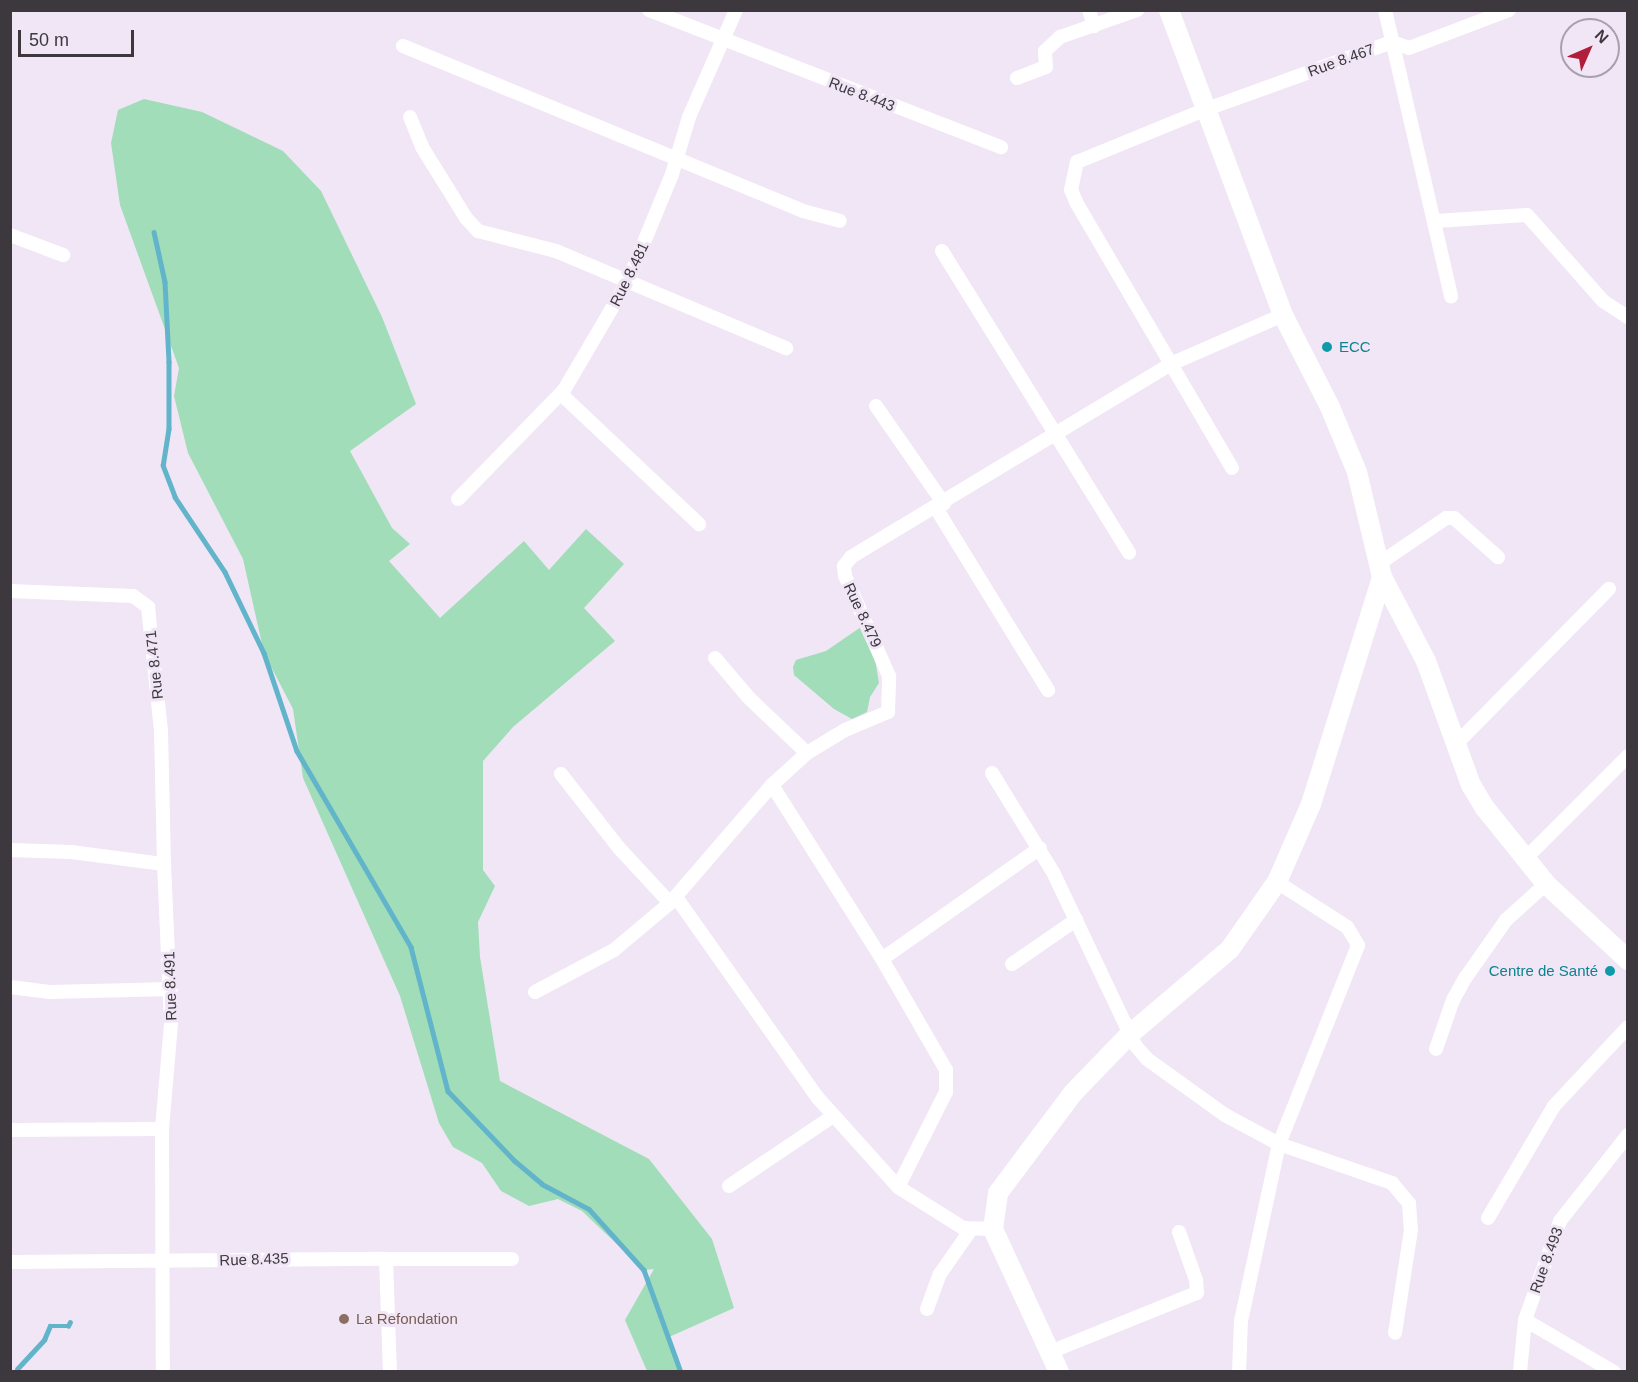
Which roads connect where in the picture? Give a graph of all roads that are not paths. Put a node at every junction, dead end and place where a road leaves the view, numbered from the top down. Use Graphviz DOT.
graph roads {
  1 [pos="649,10"];
  2 [pos="736,10"];
  3 [pos="1089,10"];
  4 [pos="1137,10"];
  5 [pos="1169,10"];
  6 [pos="1385,10"];
  7 [pos="1509,10"];
  8 [pos="1094,26"];
  9 [pos="724,42"];
  10 [pos="1392,42"];
  11 [pos="403,46"];
  12 [pos="1017,78"];
  13 [pos="1207,109"];
  14 [pos="410,117"];
  15 [pos="1001,147"];
  16 [pos="677,158"];
  17 [pos="840,221"];
  18 [pos="1436,221"];
  19 [pos="10,235"];
  20 [pos="942,251"];
  21 [pos="63,255"];
  22 [pos="628,280"];
  23 [pos="1451,297"];
  24 [pos="1283,315"];
  25 [pos="1628,317"];
  26 [pos="786,348"];
  27 [pos="1173,363"];
  28 [pos="561,394"];
  29 [pos="876,406"];
  30 [pos="1055,434"];
  31 [pos="1232,468"];
  32 [pos="458,500"];
  33 [pos="940,506"];
  34 [pos="699,524"];
  35 [pos="1129,553"];
  36 [pos="1498,557"];
  37 [pos="1381,570"];
  38 [pos="1609,589"];
  39 [pos="10,591"];
  40 [pos="715,658"];
  41 [pos="1048,690"];
  42 [pos="1456,744"];
  43 [pos="807,753"];
  44 [pos="1628,756"];
  45 [pos="992,773"];
  46 [pos="561,774"];
  47 [pos="772,785"];
  48 [pos="1040,848"];
  49 [pos="10,850"];
  50 [pos="1525,859"];
  51 [pos="164,864"];
  52 [pos="1277,882"];
  53 [pos="1546,884"];
  54 [pos="673,900"];
  55 [pos="1076,920"];
  56 [pos="882,959"];
  57 [pos="1627,959"];
  58 [pos="1012,964"];
  59 [pos="10,987"];
  60 [pos="171,989"];
  61 [pos="535,992"];
  62 [pos="1628,1027"];
  63 [pos="1129,1035"];
  64 [pos="1436,1049"];
  65 [pos="832,1116"];
  66 [pos="162,1129"];
  67 [pos="10,1130"];
  68 [pos="1628,1135"];
  69 [pos="1280,1144"];
  70 [pos="729,1186"];
  71 [pos="898,1187"];
  72 [pos="1488,1218"];
  73 [pos="993,1229"];
  74 [pos="970,1231"];
  75 [pos="1179,1232"];
  76 [pos="386,1259"];
  77 [pos="512,1259"];
  78 [pos="10,1262"];
  79 [pos="161,1262"];
  80 [pos="927,1309"];
  81 [pos="1525,1320"];
  82 [pos="1395,1333"];
  83 [pos="1050,1352"];
  84 [pos="163,1371"];
  85 [pos="390,1371"];
  86 [pos="1059,1371"];
  87 [pos="1239,1371"];
  88 [pos="1520,1371"];
  89 [pos="1614,1371"];
  1 -- 9 [label="street, Rue 8.443"];
  2 -- 9 [label="street, Rue 8.481"];
  3 -- 8 [label="street"];
  4 -- 8 [label="street"];
  5 -- 13 [label="street"];
  6 -- 10 [label="street"];
  7 -- 10 [label="street, Rue 8.467"];
  8 -- 12 [label="street"];
  9 -- 15 [label="street, Rue 8.443"];
  9 -- 16 [label="street, Rue 8.481"];
  10 -- 13 [label="street, Rue 8.467"];
  10 -- 18 [label="street"];
  11 -- 16 [label="street"];
  13 -- 24 [label="street"];
  13 -- 27 [label="street, Rue 8.467"];
  14 -- 22 [label="street"];
  16 -- 17 [label="street"];
  16 -- 22 [label="street, Rue 8.481"];
  18 -- 23 [label="street"];
  18 -- 25 [label="street"];
  19 -- 21 [label="street"];
  20 -- 30 [label="street"];
  22 -- 26 [label="street"];
  22 -- 28 [label="street, Rue 8.481"];
  24 -- 27 [label="street, Rue 8.479"];
  24 -- 37 [label="street"];
  27 -- 30 [label="street, Rue 8.479"];
  27 -- 31 [label="street"];
  28 -- 32 [label="street, Rue 8.481"];
  28 -- 34 [label="street"];
  29 -- 33 [label="street"];
  30 -- 33 [label="street, Rue 8.479"];
  30 -- 35 [label="street"];
  33 -- 41 [label="street"];
  33 -- 43 [label="street, Rue 8.479"];
  36 -- 37 [label="street"];
  37 -- 42 [label="street"];
  37 -- 52 [label="street"];
  38 -- 42 [label="street"];
  39 -- 51 [label="street, Rue 8.471"];
  40 -- 43 [label="street"];
  42 -- 50 [label="street"];
  43 -- 47 [label="street, Rue 8.479"];
  44 -- 50 [label="street"];
  45 -- 48 [label="street"];
  46 -- 54 [label="street"];
  47 -- 54 [label="street, Rue 8.479"];
  47 -- 56 [label="street"];
  48 -- 55 [label="street"];
  48 -- 56 [label="street"];
  49 -- 51 [label="street"];
  50 -- 53 [label="street"];
  51 -- 60 [label="street, Rue 8.491"];
  52 -- 63 [label="street"];
  52 -- 69 [label="street"];
  53 -- 57 [label="street"];
  53 -- 64 [label="street"];
  54 -- 61 [label="street, Rue 8.479"];
  54 -- 65 [label="street"];
  55 -- 58 [label="street"];
  55 -- 63 [label="street"];
  56 -- 71 [label="street"];
  59 -- 60 [label="street"];
  60 -- 66 [label="street, Rue 8.491"];
  62 -- 72 [label="street"];
  63 -- 69 [label="street"];
  63 -- 73 [label="street"];
  65 -- 70 [label="street"];
  65 -- 71 [label="street"];
  66 -- 67 [label="street"];
  66 -- 79 [label="street, Rue 8.491"];
  68 -- 81 [label="street, Rue 8.493"];
  69 -- 82 [label="street"];
  69 -- 87 [label="street"];
  71 -- 74 [label="street"];
  73 -- 74 [label="street"];
  73 -- 83 [label="street"];
  74 -- 80 [label="street"];
  75 -- 83 [label="street"];
  76 -- 77 [label="street, Rue 8.435"];
  76 -- 79 [label="street, Rue 8.435"];
  76 -- 85 [label="street"];
  78 -- 79 [label="street, Rue 8.435"];
  79 -- 84 [label="street, Rue 8.491"];
  81 -- 88 [label="street, Rue 8.493"];
  81 -- 89 [label="street"];
  83 -- 86 [label="street"];
}
